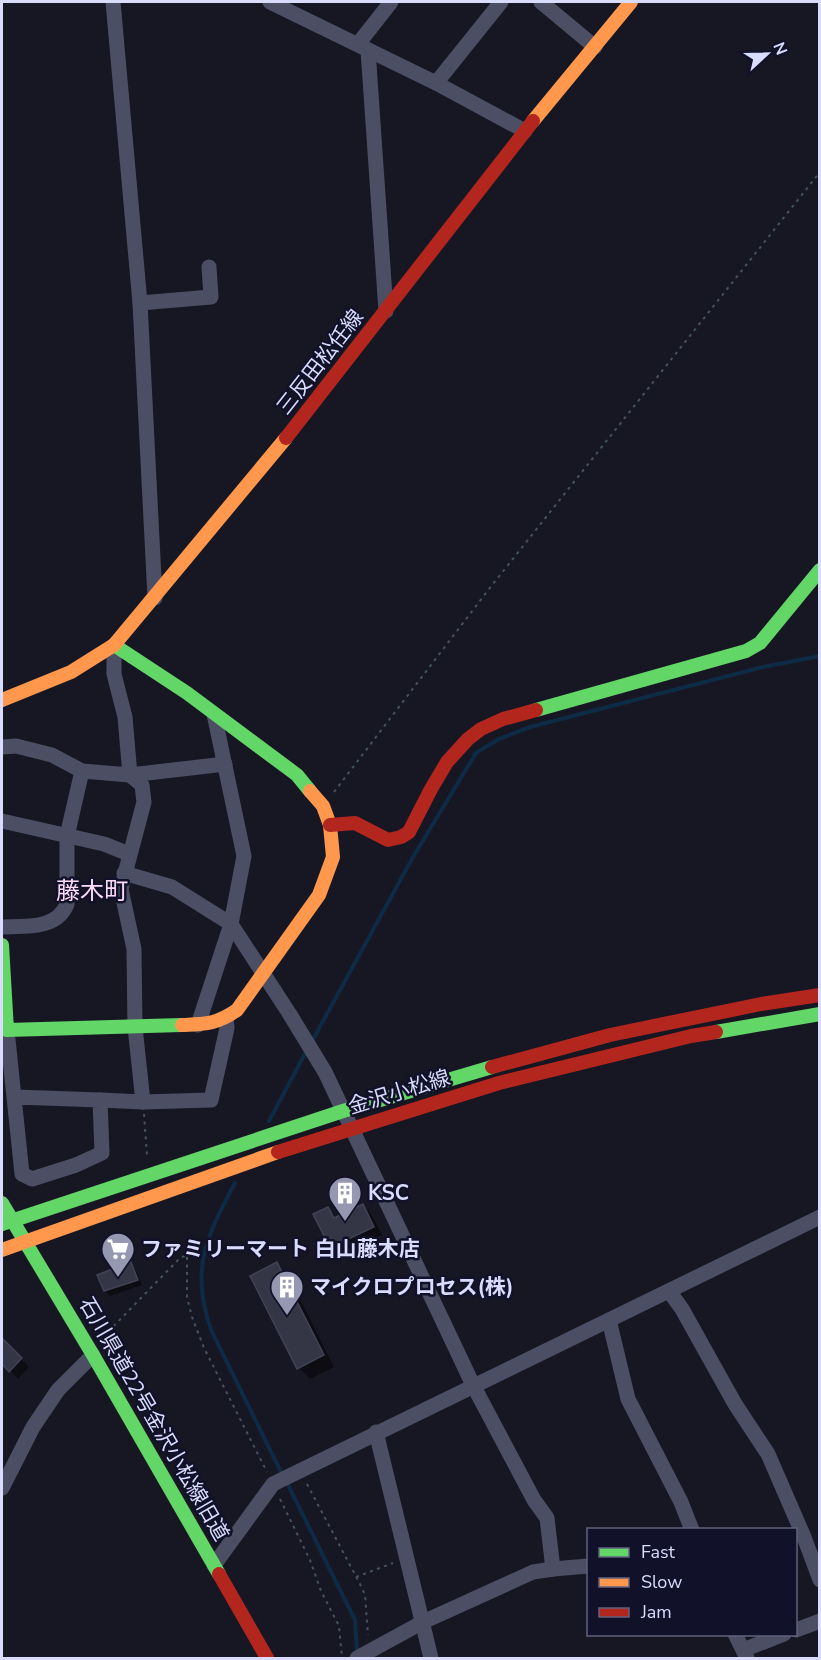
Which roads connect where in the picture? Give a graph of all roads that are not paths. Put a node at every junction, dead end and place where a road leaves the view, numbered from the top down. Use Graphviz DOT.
graph roads {
  1 [pos="113,2"];
  2 [pos="391,2"];
  3 [pos="501,2"];
  4 [pos="541,2"];
  5 [pos="631,2"];
  6 [pos="281,4"];
  7 [pos="363,47"];
  8 [pos="595,47"];
  9 [pos="436,83"];
  10 [pos="525,131"];
  11 [pos="209,267"];
  12 [pos="140,303"];
  13 [pos="386,311"];
  14 [pos="819,570"];
  15 [pos="154,598"];
  16 [pos="114,645"];
  17 [pos="2,700"];
  18 [pos="214,714"];
  19 [pos="2,747"];
  20 [pos="225,764"];
  21 [pos="82,771"];
  22 [pos="130,775"];
  23 [pos="2,821"];
  24 [pos="330,825"];
  25 [pos="67,836"];
  26 [pos="129,854"];
  27 [pos="124,873"];
  28 [pos="231,924"];
  29 [pos="2,927"];
  30 [pos="2,945"];
  31 [pos="263,971"];
  32 [pos="819,995"];
  33 [pos="3,1004"];
  34 [pos="819,1014"];
  35 [pos="226,1018"];
  36 [pos="198,1025"];
  37 [pos="135,1027"];
  38 [pos="7,1030"];
  39 [pos="15,1097"];
  40 [pos="100,1100"];
  41 [pos="142,1102"];
  42 [pos="343,1111"];
  43 [pos="350,1129"];
  44 [pos="2,1203"];
  45 [pos="819,1217"];
  46 [pos="6,1222"];
  47 [pos="24,1241"];
  48 [pos="2,1250"];
  49 [pos="669,1291"];
  50 [pos="609,1320"];
  51 [pos="92,1353"];
  52 [pos="473,1385"];
  53 [pos="376,1432"];
  54 [pos="2,1488"];
  55 [pos="691,1528"];
  56 [pos="214,1565"];
  57 [pos="587,1566"];
  58 [pos="553,1569"];
  59 [pos="819,1580"];
  60 [pos="819,1621"];
  61 [pos="423,1622"];
  62 [pos="797,1629"];
  63 [pos="736,1636"];
  64 [pos="782,1636"];
  65 [pos="745,1654"];
  66 [pos="364,1655"];
  67 [pos="267,1659"];
  68 [pos="431,1659"];
  1 -- 12 [label="street"];
  2 -- 7 [label="street"];
  3 -- 9 [label="street"];
  4 -- 8 [label="street"];
  5 -- 8 [label="main road, 三反田松任線"];
  6 -- 7 [label="street"];
  7 -- 9 [label="street"];
  7 -- 13 [label="street"];
  8 -- 10 [label="main road, 三反田松任線"];
  9 -- 10 [label="street"];
  10 -- 13 [label="main road, 三反田松任線"];
  11 -- 12 [label="street"];
  12 -- 15 [label="street"];
  13 -- 15 [label="main road, 三反田松任線"];
  14 -- 24 [label="main road"];
  15 -- 16 [label="main road, 三反田松任線"];
  16 -- 17 [label="main road, 三反田松任線"];
  16 -- 18 [label="main road"];
  16 -- 22 [label="street"];
  18 -- 20 [label="street"];
  18 -- 24 [label="main road"];
  19 -- 21 [label="street"];
  20 -- 22 [label="street"];
  20 -- 28 [label="street"];
  21 -- 22 [label="street"];
  21 -- 25 [label="street"];
  22 -- 26 [label="street"];
  23 -- 25 [label="street"];
  24 -- 31 [label="main road"];
  25 -- 26 [label="street"];
  25 -- 29 [label="street"];
  26 -- 27 [label="street"];
  27 -- 28 [label="street"];
  27 -- 37 [label="street"];
  28 -- 31 [label="street"];
  28 -- 36 [label="street"];
  30 -- 33 [label="main road"];
  31 -- 35 [label="main road"];
  31 -- 42 [label="street"];
  32 -- 42 [label="main road, 金沢小松線"];
  33 -- 38 [label="main road"];
  34 -- 43 [label="main road, 金沢小松線"];
  35 -- 36 [label="main road"];
  35 -- 41 [label="street"];
  36 -- 37 [label="main road"];
  37 -- 38 [label="main road"];
  37 -- 41 [label="street"];
  38 -- 39 [label="street"];
  39 -- 40 [label="street"];
  39 -- 40 [label="street"];
  40 -- 41 [label="street"];
  42 -- 43 [label="street"];
  42 -- 46 [label="main road, 金沢小松線"];
  43 -- 47 [label="main road, 金沢小松線"];
  43 -- 52 [label="street"];
  44 -- 46 [label="main road, 石川県道22号金沢小松線旧道"];
  45 -- 49 [label="street"];
  46 -- 47 [label="main road, 石川県道22号金沢小松線旧道"];
  47 -- 48 [label="main road, 金沢小松線"];
  47 -- 51 [label="main road, 石川県道22号金沢小松線旧道"];
  49 -- 50 [label="street"];
  49 -- 59 [label="street"];
  50 -- 52 [label="street"];
  50 -- 55 [label="street"];
  51 -- 54 [label="street"];
  51 -- 56 [label="main road, 石川県道22号金沢小松線旧道"];
  52 -- 53 [label="street"];
  52 -- 58 [label="street"];
  53 -- 56 [label="street"];
  53 -- 61 [label="street"];
  56 -- 67 [label="main road, 石川県道22号金沢小松線旧道"];
  57 -- 58 [label="street"];
  58 -- 61 [label="street"];
  60 -- 62 [label="street"];
  61 -- 66 [label="street"];
  61 -- 68 [label="street"];
  63 -- 65 [label="street"];
  64 -- 65 [label="street"];
}
